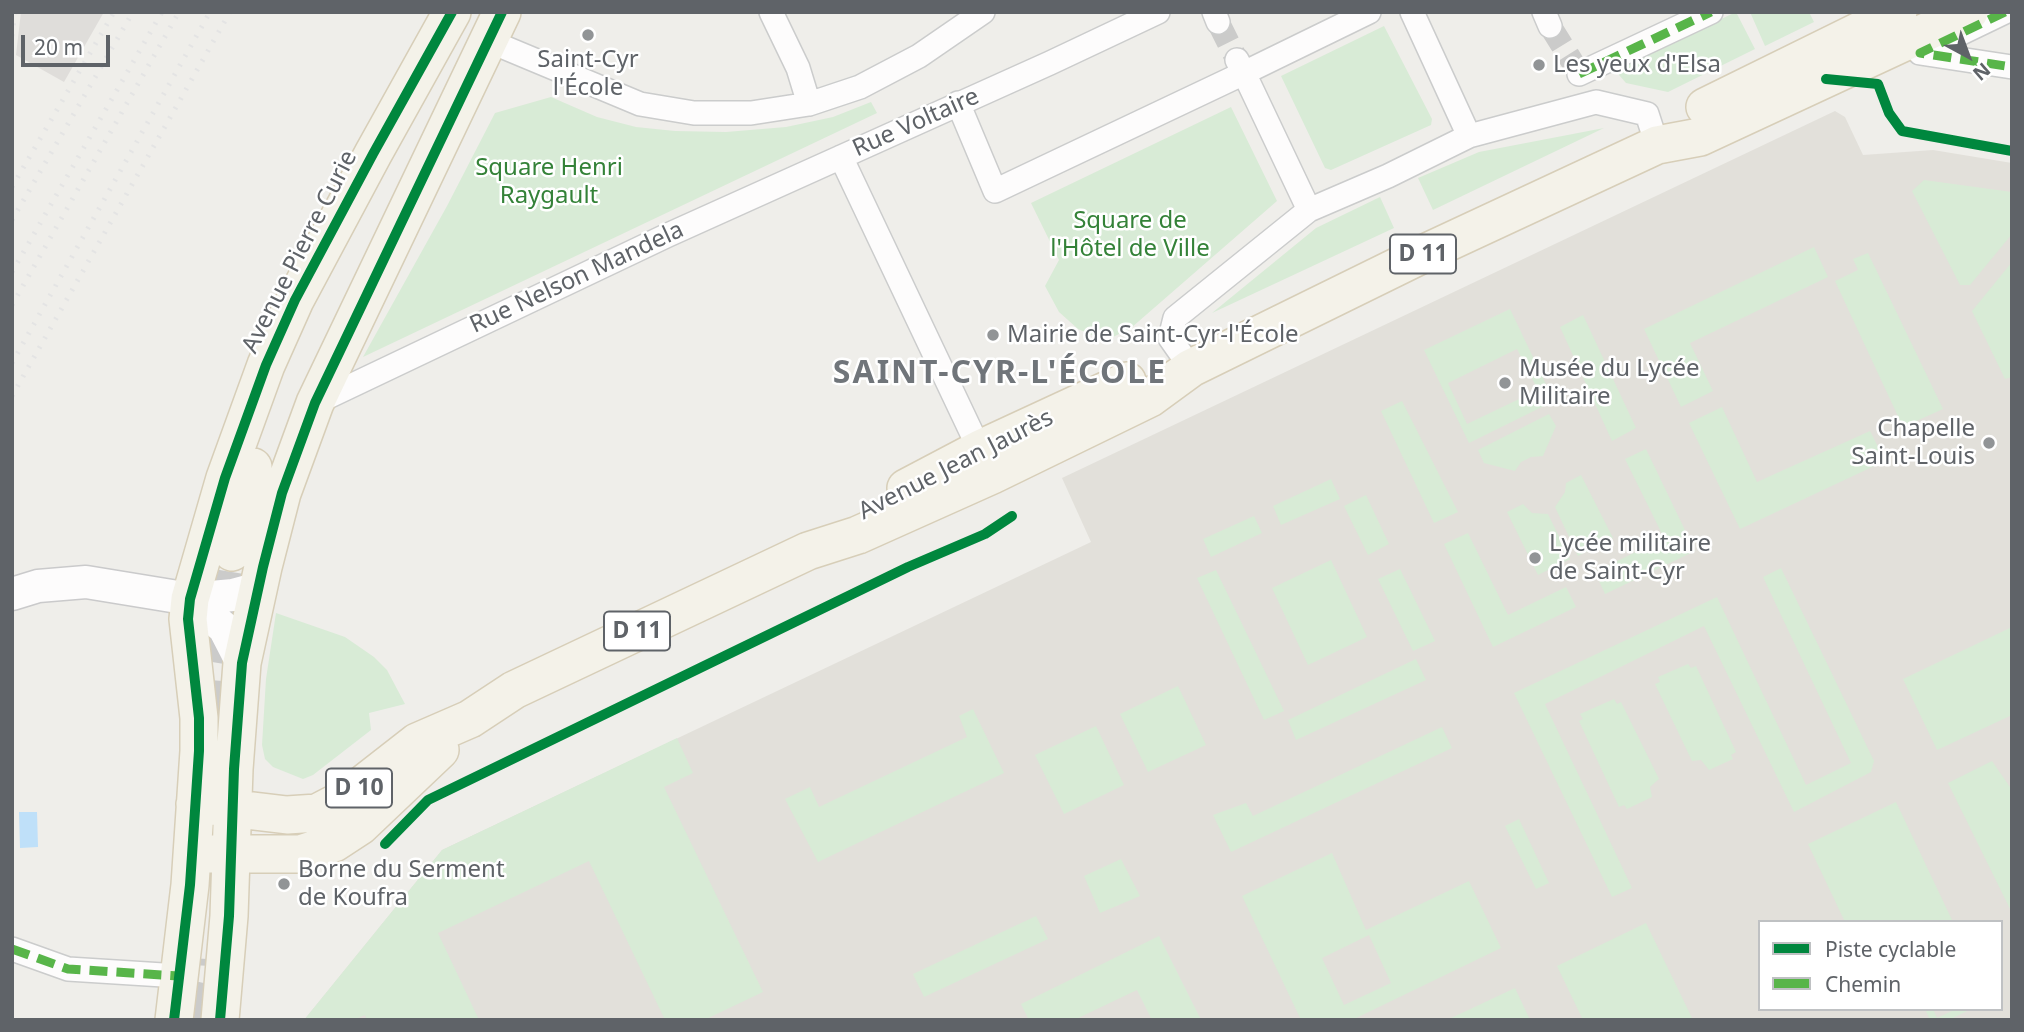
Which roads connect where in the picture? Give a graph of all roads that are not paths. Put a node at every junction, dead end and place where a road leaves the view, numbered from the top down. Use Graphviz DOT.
graph roads {
  1 [pos="452,12"];
  2 [pos="771,12"];
  3 [pos="983,12"];
  4 [pos="1158,12"];
  5 [pos="1369,12"];
  6 [pos="1412,12"];
  7 [pos="1711,12"];
  8 [pos="1898,12"];
  9 [pos="1969,12"];
  10 [pos="2006,12"];
  11 [pos="489,20"];
  12 [pos="1241,66"];
  13 [pos="2012,67"];
  14 [pos="1596,102"];
  15 [pos="958,103"];
  16 [pos="809,104"];
  17 [pos="1469,136"];
  18 [pos="1657,145"];
  19 [pos="841,156"];
  20 [pos="1310,210"];
  21 [pos="345,229"];
  22 [pos="1191,368"];
  23 [pos="315,403"];
  24 [pos="986,462"];
  25 [pos="245,566"];
  26 [pos="12,594"];
  27 [pos="190,599"];
  28 [pos="242,663"];
  29 [pos="470,719"];
  30 [pos="195,804"];
  31 [pos="234,810"];
  32 [pos="192,853"];
  33 [pos="232,855"];
  34 [pos="12,949"];
  35 [pos="179,976"];
  36 [pos="174,1020"];
  37 [pos="220,1020"];
  1 -- 21 [label="main road, Avenue Pierre Curie"];
  2 -- 16 [label="street"];
  3 -- 16 [label="street"];
  4 -- 15 [label="street, Rue Voltaire"];
  5 -- 12 [label="street"];
  6 -- 17 [label="street"];
  7 -- 14 [label="street"];
  8 -- 18 [label="main road, Avenue Jean Jaurès / D 11"];
  9 -- 18 [label="main road, Avenue Jean Jaurès / D 11"];
  10 -- 13 [label="street"];
  11 -- 16 [label="street"];
  11 -- 21 [label="main road"];
  11 -- 23 [label="main road"];
  11 -- 25 [label="main road"];
  12 -- 15 [label="street"];
  12 -- 20 [label="street"];
  14 -- 17 [label="street"];
  14 -- 18 [label="street"];
  15 -- 19 [label="street, Rue Voltaire"];
  17 -- 20 [label="street"];
  18 -- 22 [label="main road, Avenue Jean Jaurès / D 11"];
  19 -- 23 [label="street, Rue Nelson Mandela"];
  19 -- 24 [label="street, Rue Voltaire"];
  20 -- 22 [label="street"];
  21 -- 25 [label="main road"];
  21 -- 27 [label="main road, Avenue Pierre Curie"];
  22 -- 24 [label="main road, Avenue Jean Jaurès / D 11"];
  23 -- 25 [label="main road"];
  24 -- 29 [label="main road, Avenue Jean Jaurès / D 11"];
  25 -- 27 [label="street"];
  25 -- 28 [label="main road"];
  26 -- 27 [label="street"];
  27 -- 28 [label="street"];
  27 -- 30 [label="main road, Avenue Pierre Curie"];
  28 -- 31 [label="main road"];
  29 -- 31 [label="main road, D 10"];
  29 -- 33 [label="main road, D 10"];
  30 -- 31 [label="main road"];
  30 -- 32 [label="main road, Avenue Pierre Curie"];
  31 -- 33 [label="main road"];
  32 -- 33 [label="main road"];
  32 -- 35 [label="main road, Avenue Pierre Curie"];
  33 -- 37 [label="main road"];
  34 -- 35 [label="street"];
  35 -- 36 [label="main road, Avenue Pierre Curie"];
}
